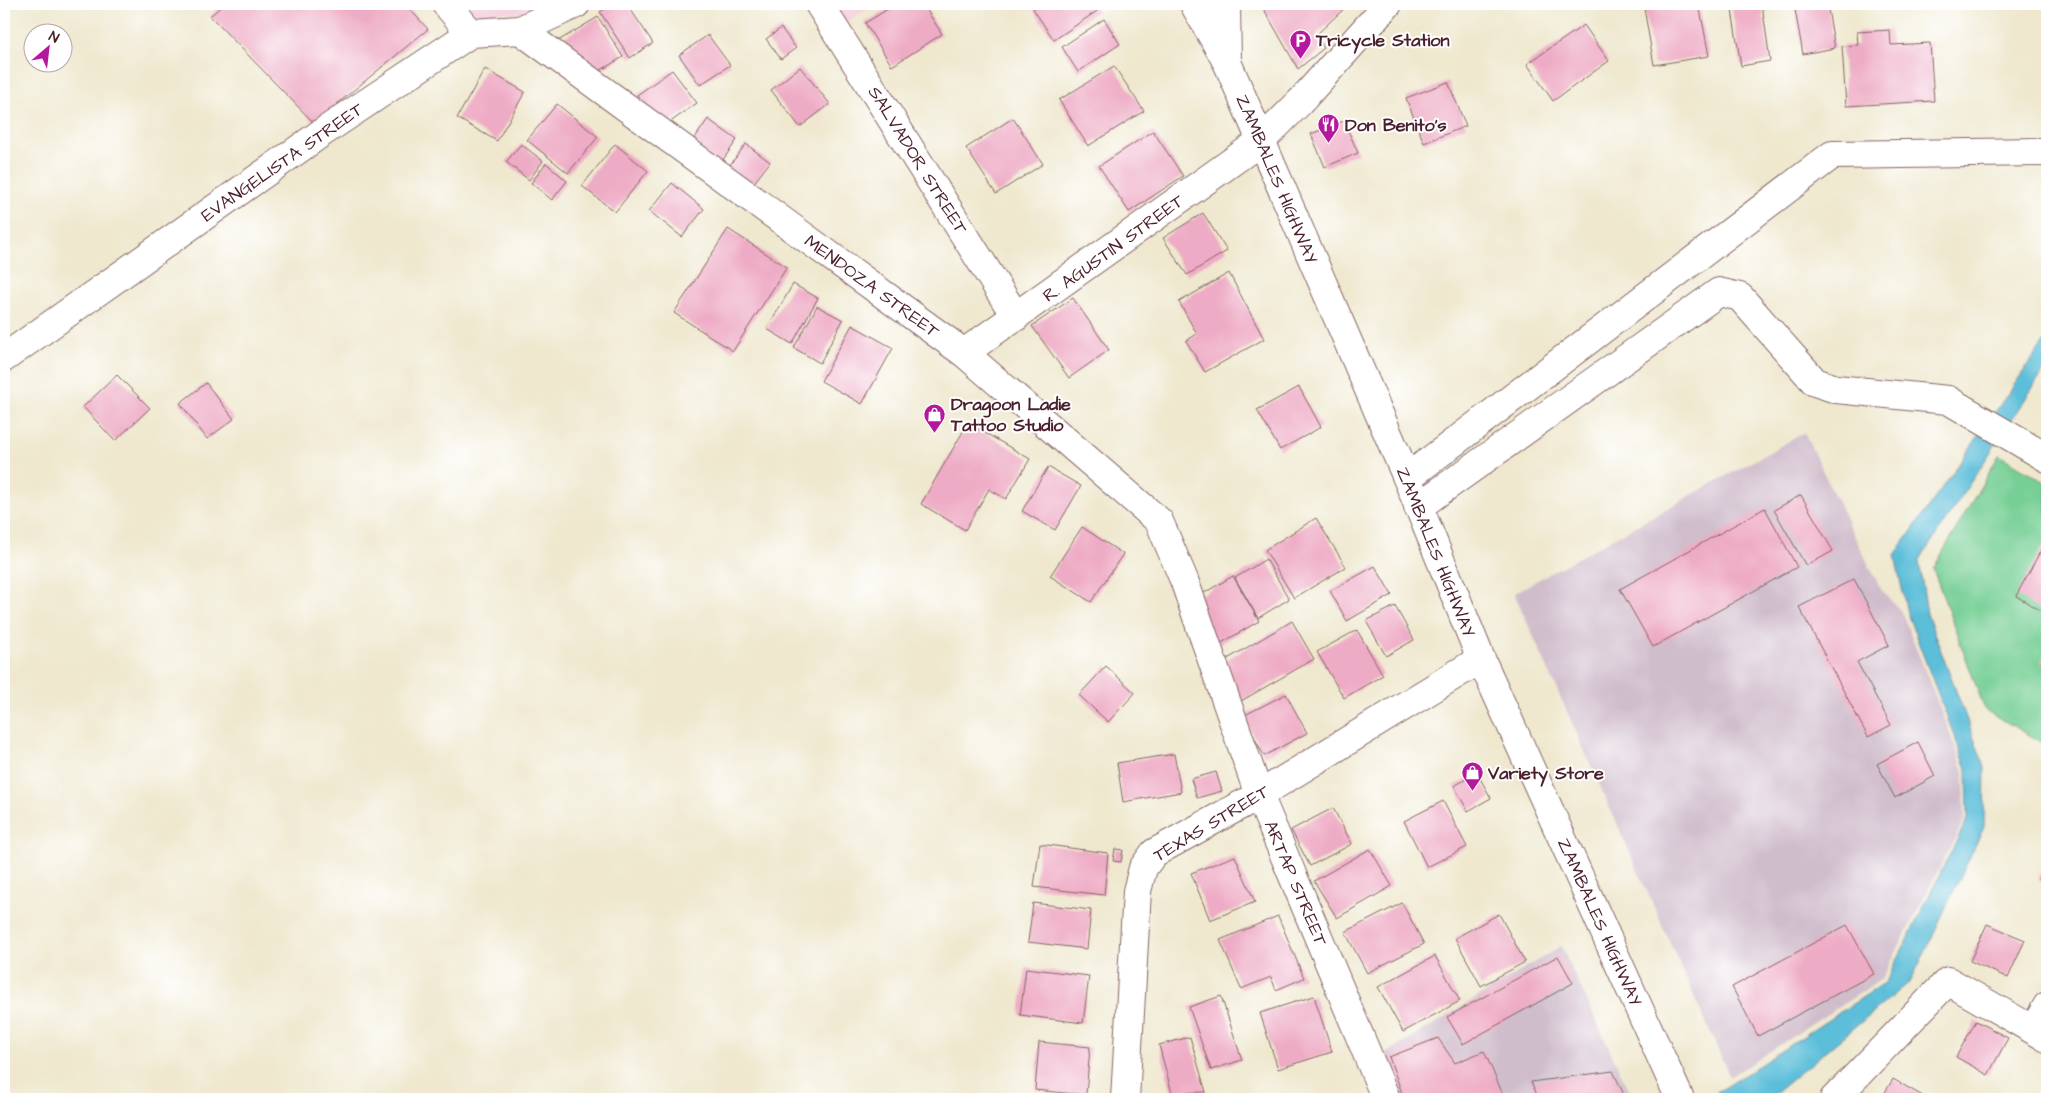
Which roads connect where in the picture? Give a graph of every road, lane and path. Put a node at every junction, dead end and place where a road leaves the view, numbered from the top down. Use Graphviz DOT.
graph roads {
  1 [pos="446,4"];
  2 [pos="576,4"];
  3 [pos="819,4"];
  4 [pos="1194,4"];
  5 [pos="1226,4"];
  6 [pos="1388,4"];
  7 [pos="520,30"];
  8 [pos="471,33"];
  9 [pos="1227,62"];
  10 [pos="1261,141"];
  11 [pos="2047,152"];
  12 [pos="1016,317"];
  13 [pos="964,352"];
  14 [pos="4,358"];
  15 [pos="2039,453"];
  16 [pos="1407,478"];
  17 [pos="1418,507"];
  18 [pos="1184,580"];
  19 [pos="1480,659"];
  20 [pos="1259,795"];
  21 [pos="2047,1006"];
  22 [pos="2040,1034"];
  23 [pos="1125,1099"];
  24 [pos="1386,1099"];
  25 [pos="1680,1099"];
  26 [pos="1834,1099"];
  1 -- 8 [label="street"];
  2 -- 7 [label="street"];
  3 -- 12 [label="street, SALVADOR STREET"];
  4 -- 9 [label="street, ZAMBALES HIGHWAY"];
  5 -- 9 [label="street"];
  6 -- 10 [label="street, R. AGUSTIN STREET"];
  7 -- 8 [label="street"];
  7 -- 13 [label="street, MENDOZA STREET"];
  8 -- 14 [label="street, EVANGELISTA STREET"];
  9 -- 10 [label="street, ZAMBALES HIGHWAY"];
  10 -- 12 [label="street, R. AGUSTIN STREET"];
  10 -- 16 [label="street, ZAMBALES HIGHWAY"];
  11 -- 16 [label="street"];
  12 -- 13 [label="street, R. AGUSTIN STREET"];
  13 -- 18 [label="street, MENDOZA STREET"];
  15 -- 17 [label="street"];
  16 -- 17 [label="street, ZAMBALES HIGHWAY"];
  17 -- 19 [label="street, ZAMBALES HIGHWAY"];
  18 -- 20 [label="street, ARTAP STREET"];
  19 -- 20 [label="street, TEXAS STREET"];
  19 -- 25 [label="street, ZAMBALES HIGHWAY"];
  20 -- 23 [label="street, TEXAS STREET"];
  20 -- 24 [label="street, ARTAP STREET"];
  21 -- 22 [label="street"];
  22 -- 26 [label="street"];
}
